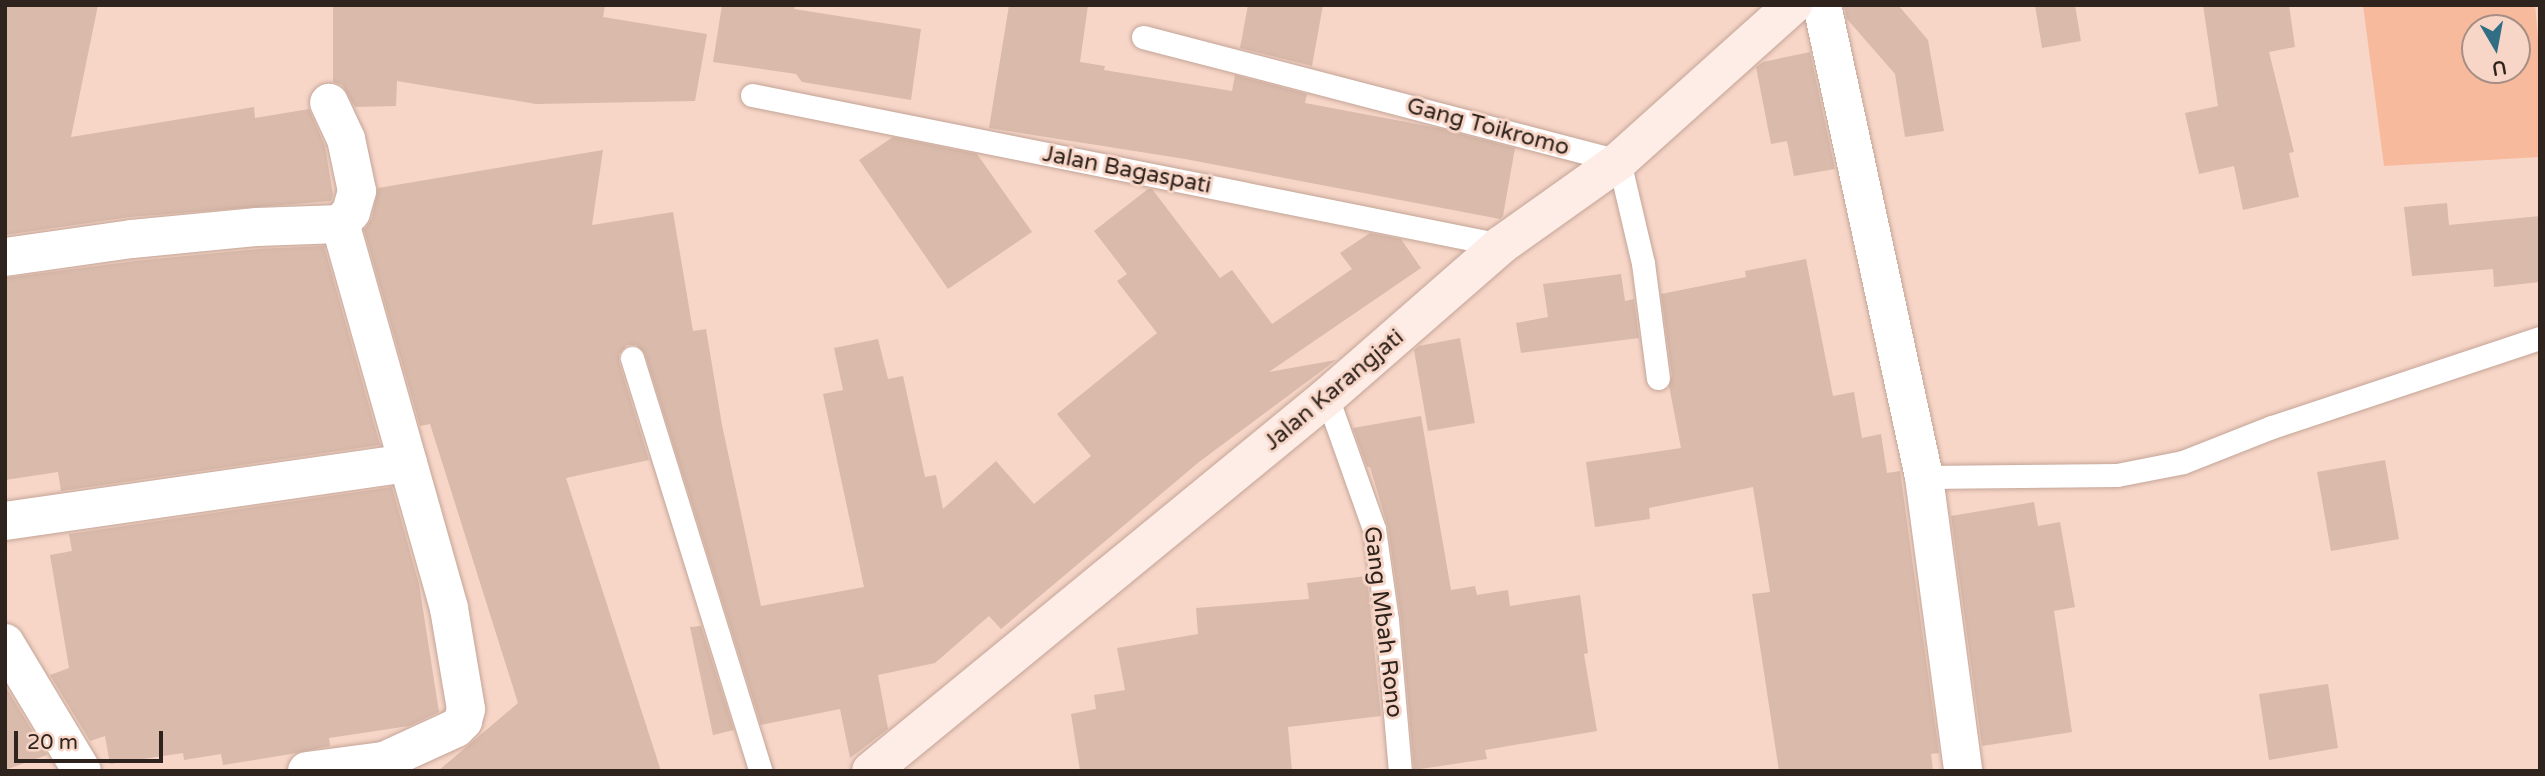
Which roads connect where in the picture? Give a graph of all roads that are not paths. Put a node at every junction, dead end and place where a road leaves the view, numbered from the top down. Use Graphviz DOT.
graph roads {
  1 [pos="1793,5"];
  2 [pos="1822,5"];
  3 [pos="1143,37"];
  4 [pos="752,95"];
  5 [pos="329,103"];
  6 [pos="1619,161"];
  7 [pos="340,224"];
  8 [pos="1501,246"];
  9 [pos="5,257"];
  10 [pos="2540,338"];
  11 [pos="632,358"];
  12 [pos="1658,378"];
  13 [pos="1327,397"];
  14 [pos="408,463"];
  15 [pos="1924,477"];
  16 [pos="5,521"];
  17 [pos="5,643"];
  18 [pos="15,678"];
  19 [pos="379,766"];
  20 [pos="82,771"];
  21 [pos="307,771"];
  22 [pos="761,771"];
  23 [pos="871,771"];
  24 [pos="1401,771"];
  25 [pos="1963,771"];
  1 -- 6 [label="street, Jalan Karangjati"];
  2 -- 15 [label="street"];
  3 -- 6 [label="lane, Gang Toikromo"];
  4 -- 8 [label="lane, Jalan Bagaspati"];
  5 -- 7 [label="street"];
  6 -- 8 [label="street, Jalan Karangjati"];
  6 -- 12 [label="lane"];
  7 -- 9 [label="street"];
  7 -- 14 [label="street"];
  8 -- 13 [label="street, Jalan Karangjati"];
  10 -- 15 [label="lane"];
  11 -- 22 [label="lane"];
  13 -- 23 [label="street, Jalan Karangjati"];
  13 -- 24 [label="lane, Gang Mbah Rono"];
  14 -- 16 [label="street"];
  14 -- 19 [label="street"];
  15 -- 25 [label="street"];
  17 -- 18 [label="street"];
  18 -- 20 [label="street"];
  19 -- 21 [label="street"];
}
